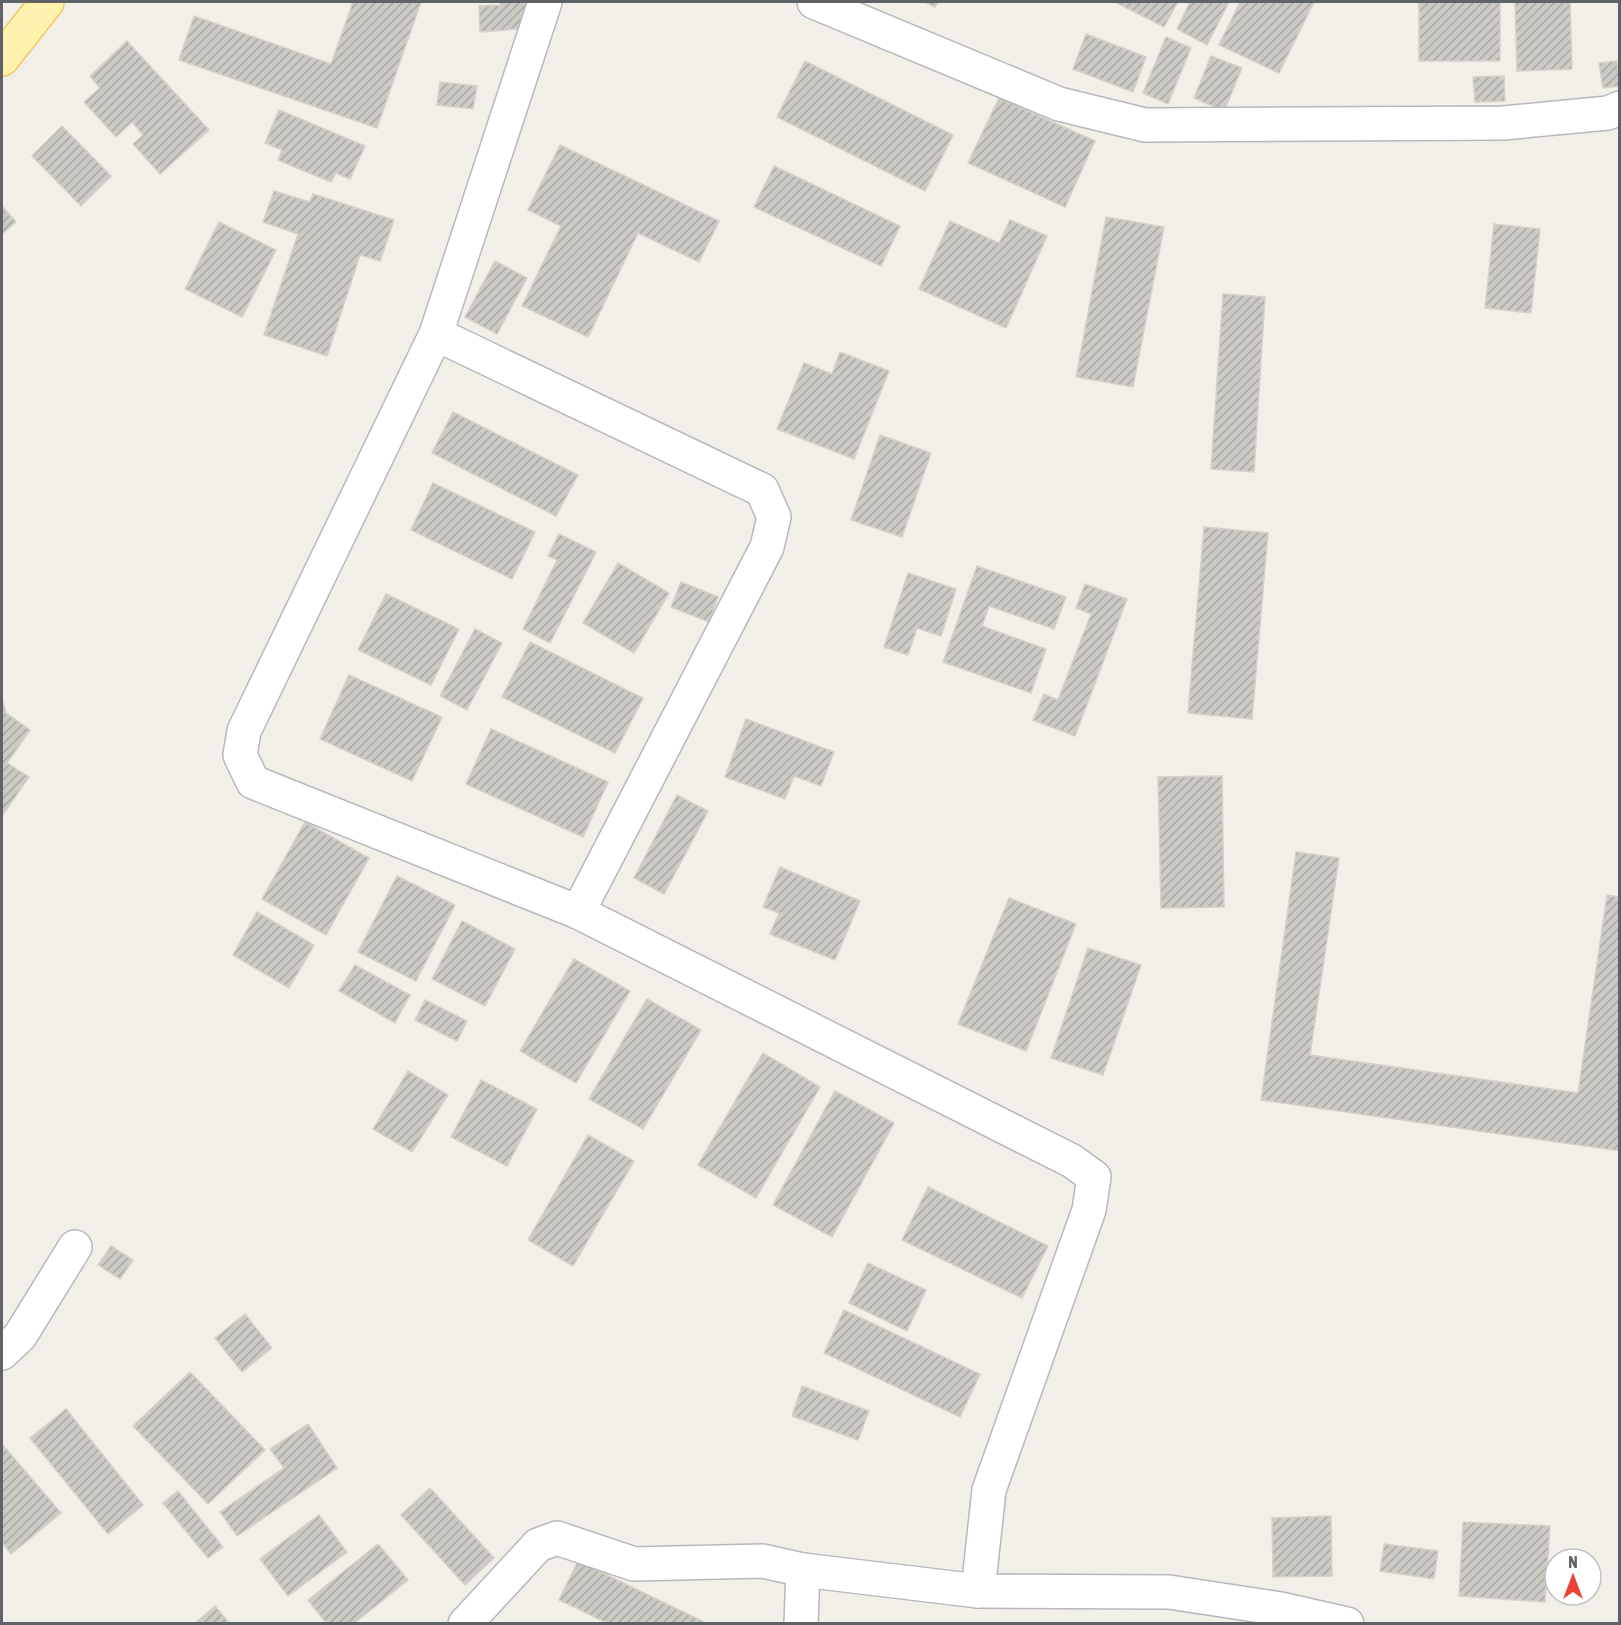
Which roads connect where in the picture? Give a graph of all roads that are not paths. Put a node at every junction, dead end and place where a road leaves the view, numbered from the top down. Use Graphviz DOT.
graph roads {
  1 [pos="47,2"];
  2 [pos="545,2"];
  3 [pos="814,2"];
  4 [pos="2,59"];
  5 [pos="1620,108"];
  6 [pos="435,334"];
  7 [pos="578,912"];
  8 [pos="75,1247"];
  9 [pos="2,1353"];
  10 [pos="803,1570"];
  11 [pos="978,1591"];
  12 [pos="465,1623"];
  13 [pos="801,1623"];
  14 [pos="1347,1623"];
  1 -- 4 [label="main road"];
  2 -- 6 [label="street"];
  3 -- 5 [label="street"];
  6 -- 7 [label="street"];
  6 -- 7 [label="street"];
  7 -- 11 [label="street"];
  8 -- 9 [label="street"];
  10 -- 11 [label="street"];
  10 -- 12 [label="street"];
  10 -- 13 [label="street"];
  11 -- 14 [label="street"];
}
